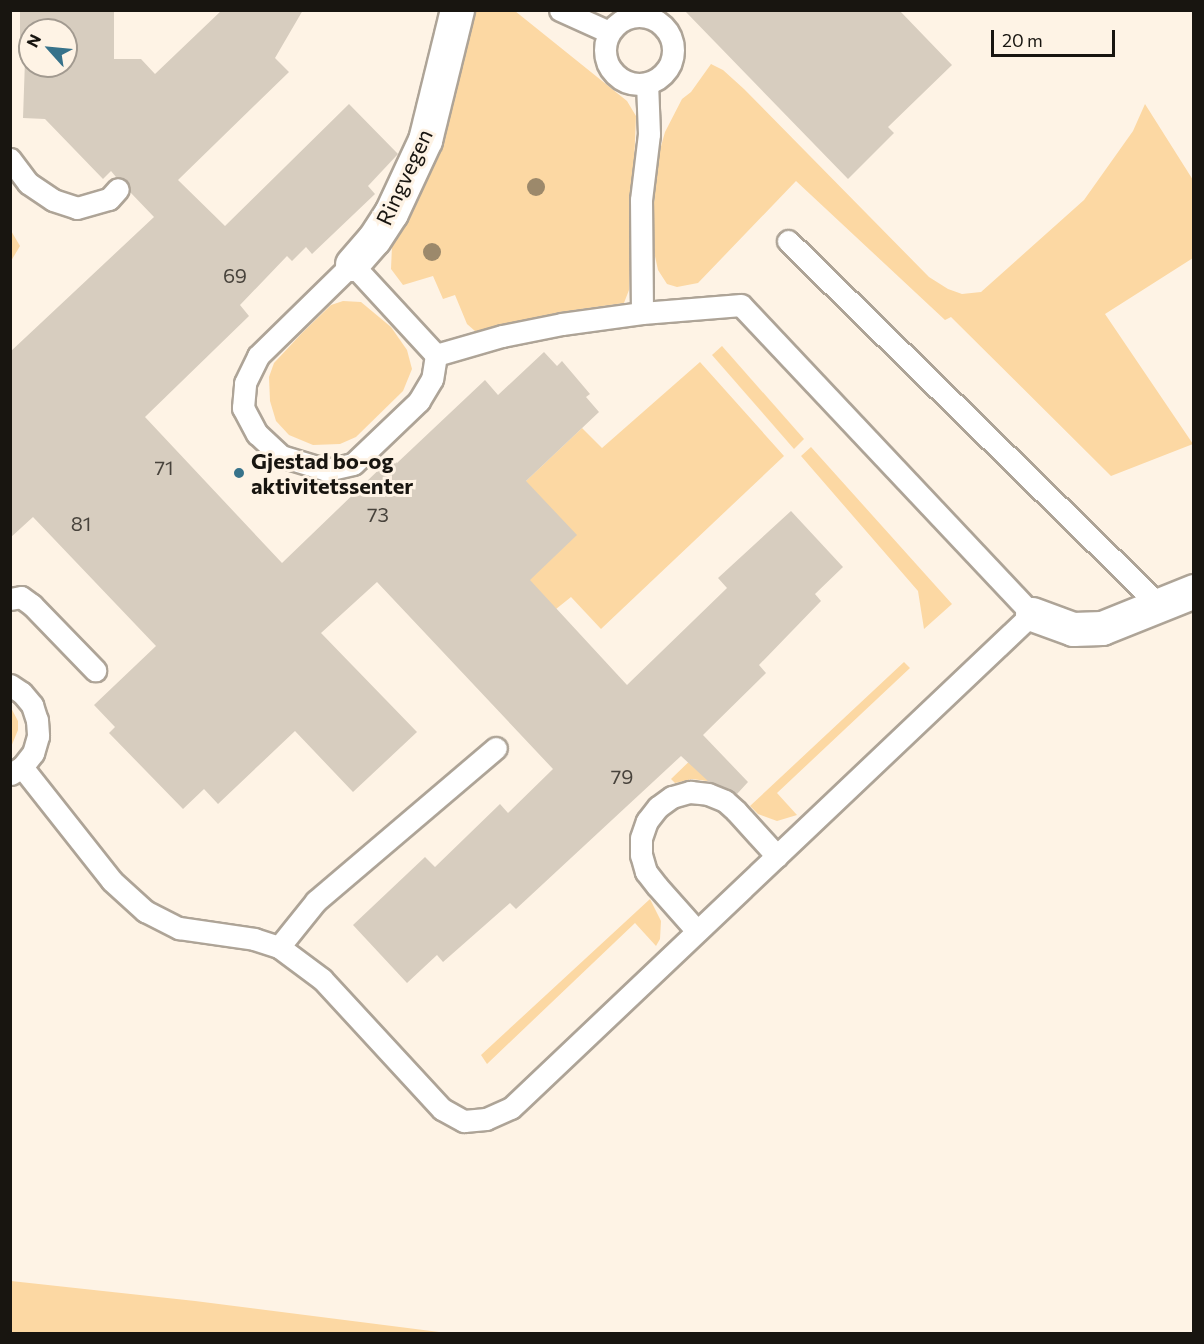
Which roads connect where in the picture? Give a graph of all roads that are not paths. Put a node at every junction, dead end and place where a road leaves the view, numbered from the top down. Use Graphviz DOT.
graph roads {
  1 [pos="457,10"];
  2 [pos="560,10"];
  3 [pos="609,32"];
  4 [pos="647,83"];
  5 [pos="10,159"];
  6 [pos="118,189"];
  7 [pos="788,241"];
  8 [pos="352,264"];
  9 [pos="642,313"];
  10 [pos="436,355"];
  11 [pos="1194,591"];
  12 [pos="10,599"];
  13 [pos="1159,605"];
  14 [pos="1032,614"];
  15 [pos="95,670"];
  16 [pos="10,685"];
  17 [pos="496,748"];
  18 [pos="16,771"];
  19 [pos="777,856"];
  20 [pos="697,931"];
  21 [pos="279,947"];
  1 -- 8 [label="street, Ringvegen"];
  2 -- 3 [label="lane"];
  3 -- 4 [label="lane"];
  3 -- 4 [label="lane"];
  4 -- 9 [label="lane"];
  5 -- 6 [label="lane"];
  7 -- 13 [label="lane"];
  8 -- 10 [label="lane"];
  8 -- 10 [label="lane"];
  9 -- 10 [label="lane"];
  9 -- 14 [label="lane"];
  11 -- 13 [label="street"];
  12 -- 15 [label="lane"];
  13 -- 14 [label="street"];
  14 -- 19 [label="lane"];
  16 -- 18 [label="lane"];
  17 -- 21 [label="lane"];
  18 -- 21 [label="lane"];
  19 -- 20 [label="lane"];
  19 -- 20 [label="lane"];
  20 -- 21 [label="lane"];
}
